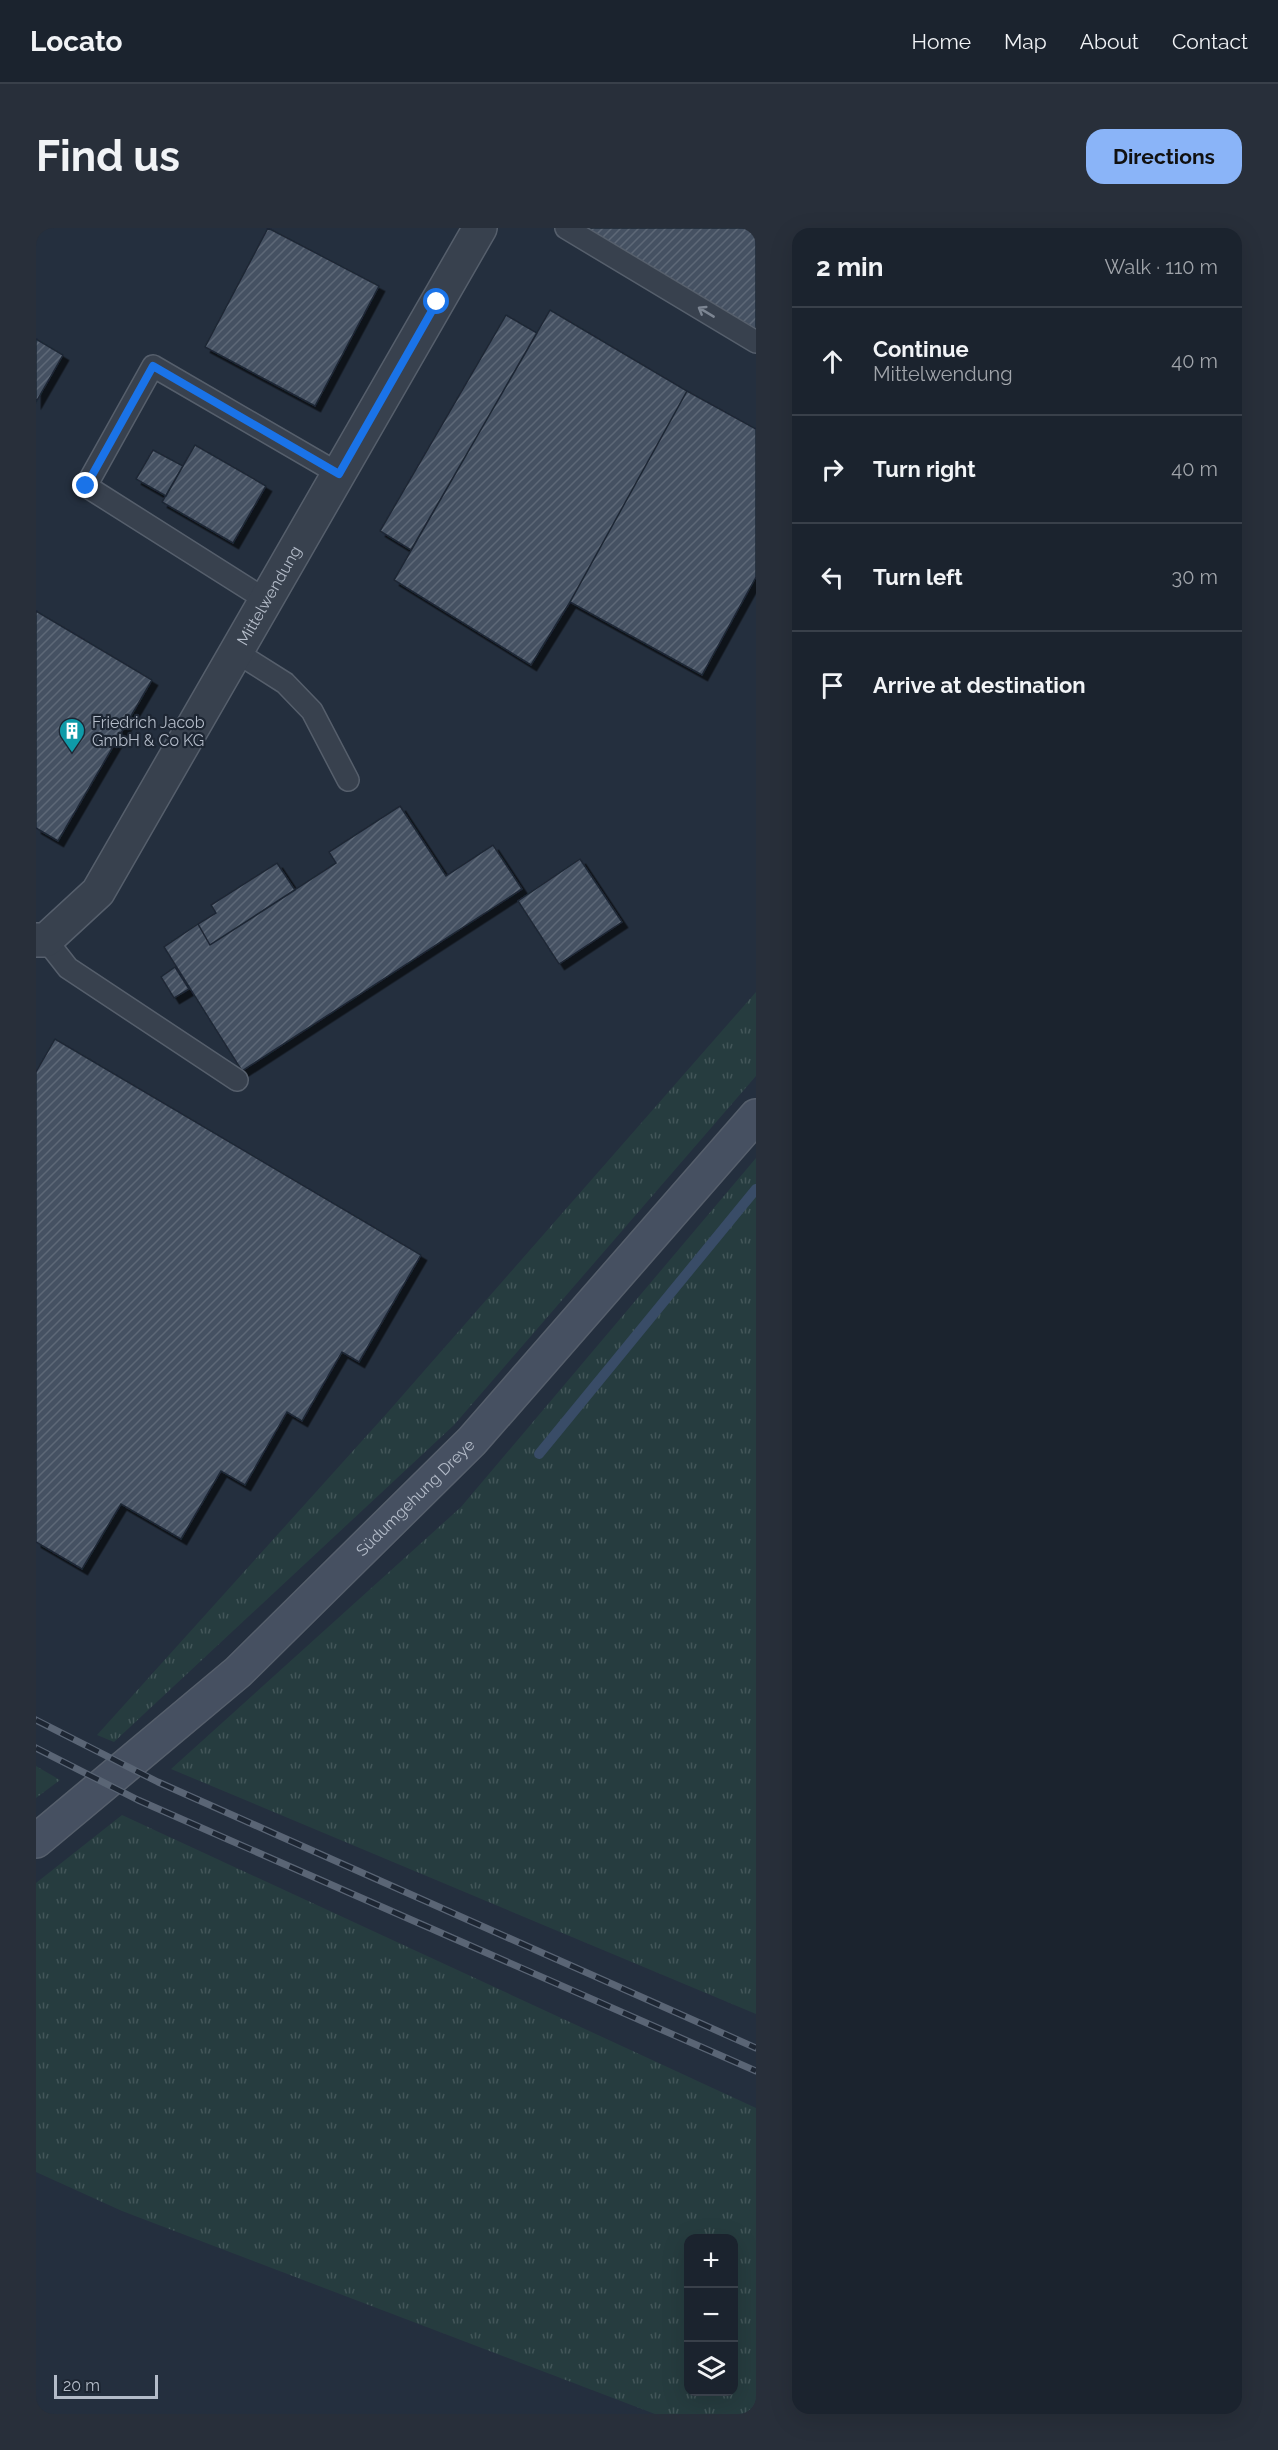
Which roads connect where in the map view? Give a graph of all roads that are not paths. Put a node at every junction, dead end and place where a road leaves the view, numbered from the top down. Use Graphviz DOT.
graph roads {
  1 [pos="480,228"];
  2 [pos="566,228"];
  3 [pos="756,342"];
  4 [pos="339,474"];
  5 [pos="266,600"];
  6 [pos="236,652"];
  7 [pos="348,780"];
  8 [pos="41,940"];
  9 [pos="237,1080"];
  10 [pos="756,1116"];
  11 [pos="36,1841"];
  1 -- 4 [label="street, Mittelwendung"];
  3 -- 2 [label="lane, one-way"];
  4 -- 5 [label="street, Mittelwendung"];
  4 -- 5 [label="lane"];
  5 -- 6 [label="street, Mittelwendung"];
  6 -- 7 [label="lane"];
  6 -- 8 [label="street, Mittelwendung"];
  8 -- 9 [label="lane"];
  10 -- 11 [label="main road, Südumgehung Dreye"];
}
